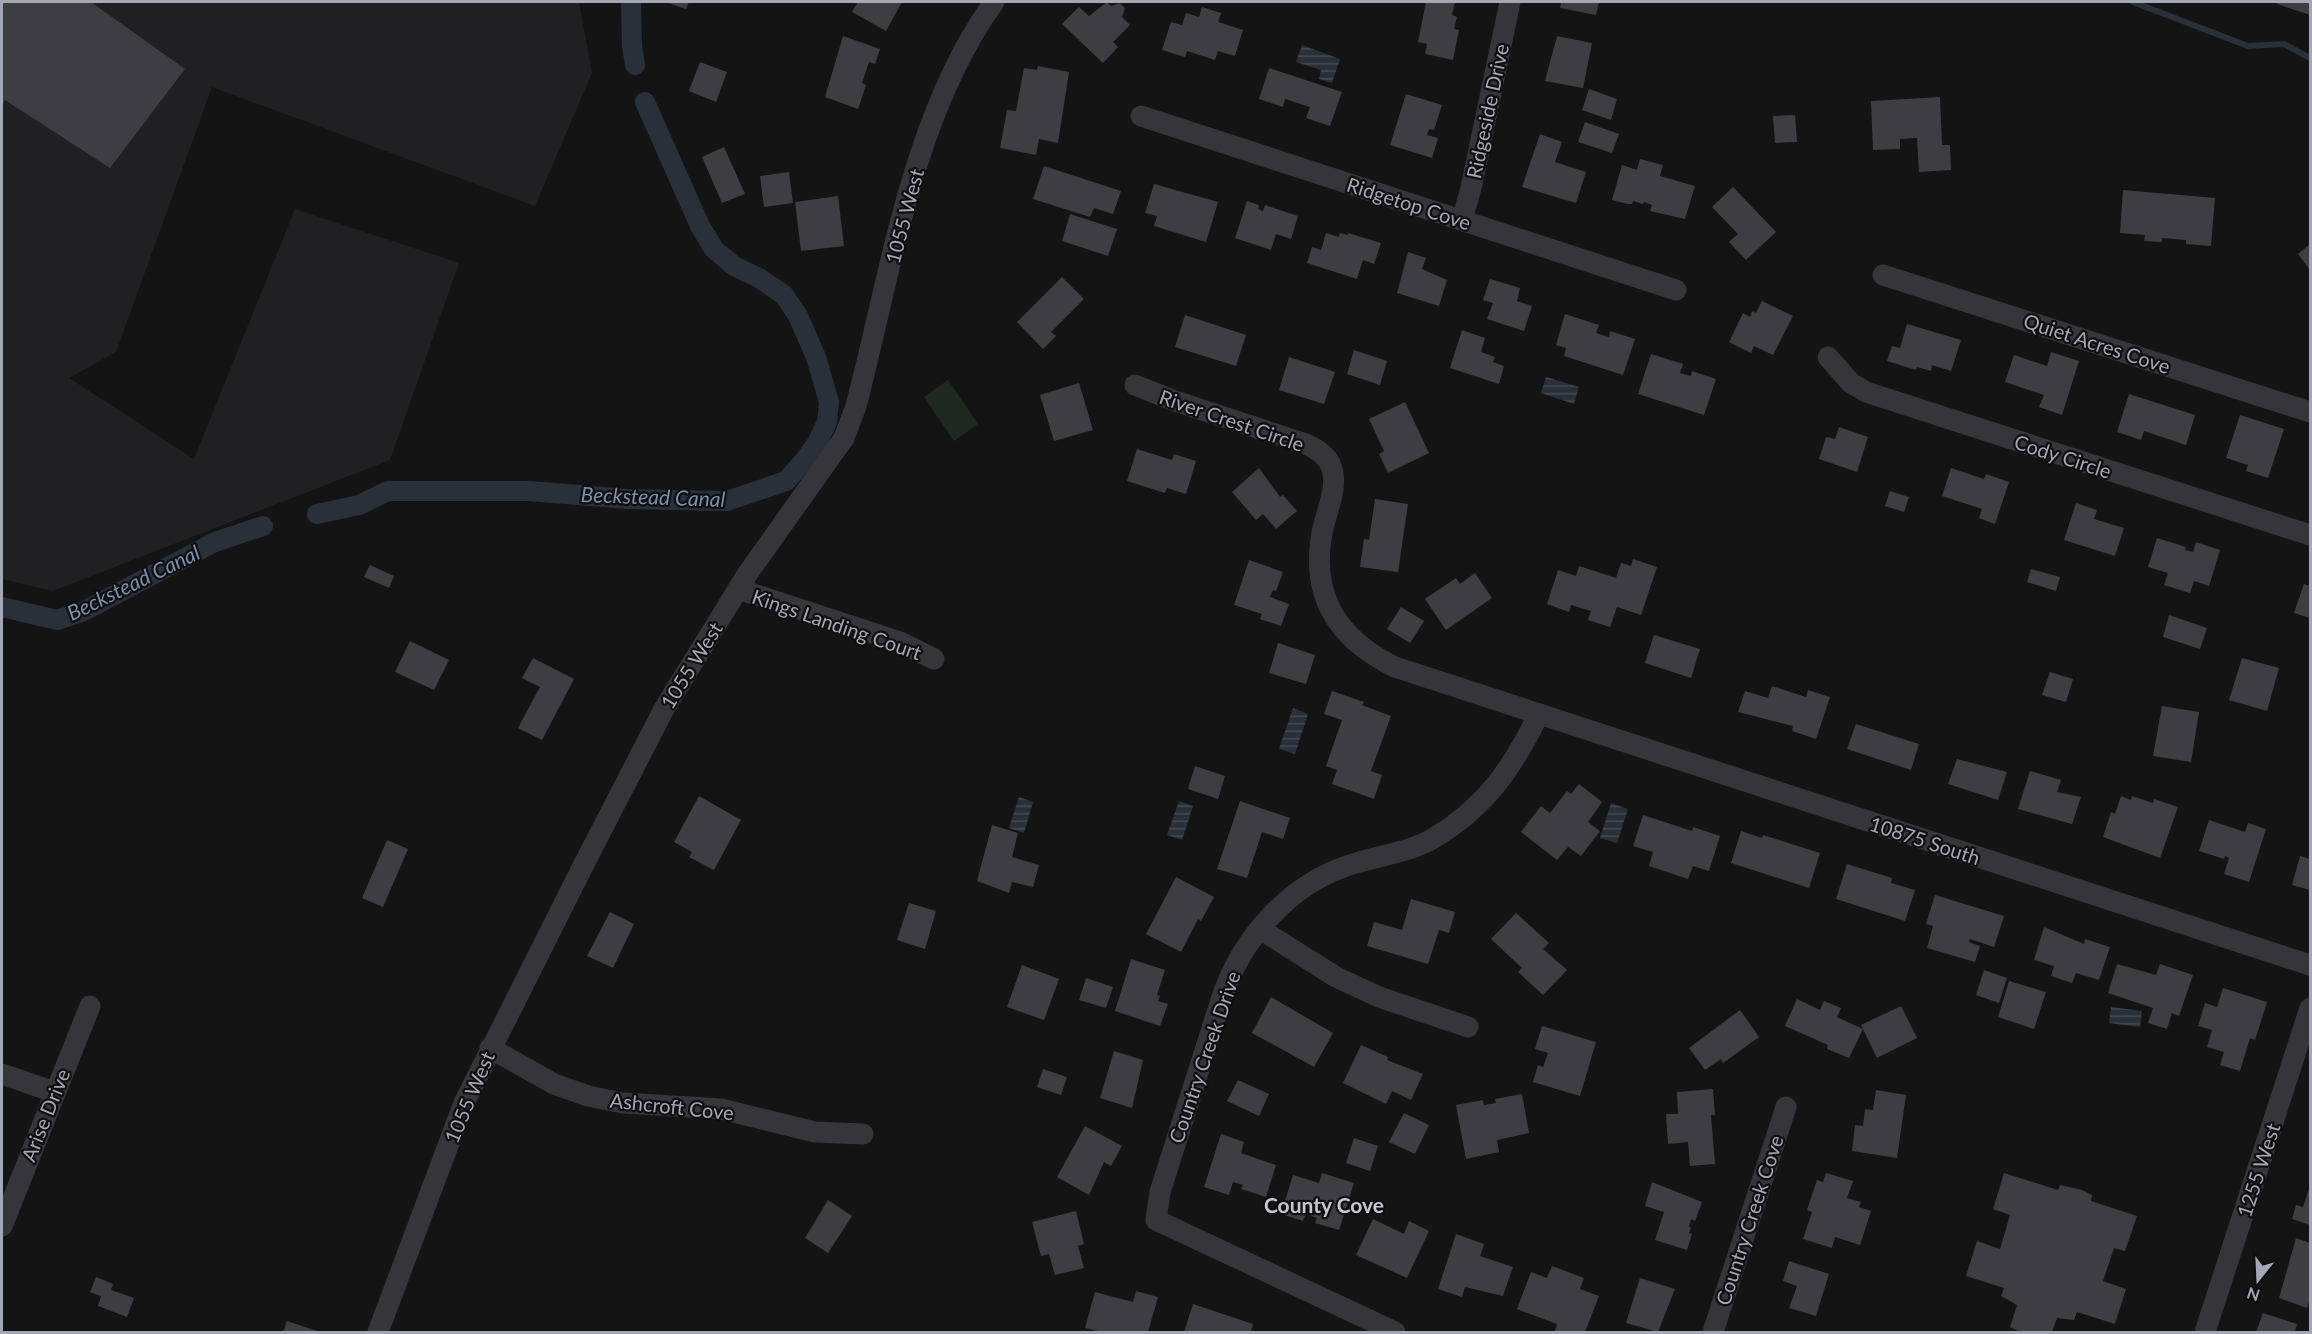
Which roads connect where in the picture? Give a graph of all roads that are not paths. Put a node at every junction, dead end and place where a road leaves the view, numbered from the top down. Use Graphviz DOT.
graph roads {
  1 [pos="994,2"];
  2 [pos="1510,2"];
  3 [pos="1141,116"];
  4 [pos="1462,220"];
  5 [pos="1883,275"];
  6 [pos="1676,290"];
  7 [pos="1828,357"];
  8 [pos="1135,385"];
  9 [pos="2310,412"];
  10 [pos="2310,536"];
  11 [pos="738,589"];
  12 [pos="934,659"];
  13 [pos="1539,714"];
  14 [pos="1260,928"];
  15 [pos="2310,965"];
  16 [pos="90,1005"];
  17 [pos="2310,1008"];
  18 [pos="1467,1027"];
  19 [pos="490,1048"];
  20 [pos="2,1074"];
  21 [pos="54,1092"];
  22 [pos="1785,1107"];
  23 [pos="863,1134"];
  24 [pos="2,1226"];
  25 [pos="378,1332"];
  26 [pos="1395,1332"];
  27 [pos="1713,1332"];
  28 [pos="2205,1332"];
  1 -- 11 [label="street, 1055 West"];
  2 -- 4 [label="street, Ridgeside Drive"];
  3 -- 4 [label="street, Ridgetop Cove"];
  4 -- 6 [label="street, Ridgetop Cove"];
  5 -- 9 [label="street, Quiet Acres Cove"];
  7 -- 10 [label="street, Cody Circle"];
  8 -- 13 [label="street, River Crest Circle"];
  11 -- 12 [label="street, Kings Landing Court"];
  11 -- 19 [label="street, 1055 West"];
  13 -- 14 [label="street, Country Creek Drive"];
  13 -- 15 [label="street, 10875 South"];
  14 -- 18 [label="street"];
  14 -- 26 [label="street, Country Creek Drive"];
  16 -- 21 [label="street, Arise Drive"];
  17 -- 28 [label="street, 1255 West"];
  19 -- 23 [label="street, Ashcroft Cove"];
  19 -- 25 [label="street, 1055 West"];
  20 -- 21 [label="street"];
  21 -- 24 [label="street, Arise Drive"];
  22 -- 27 [label="street, Country Creek Cove"];
}
